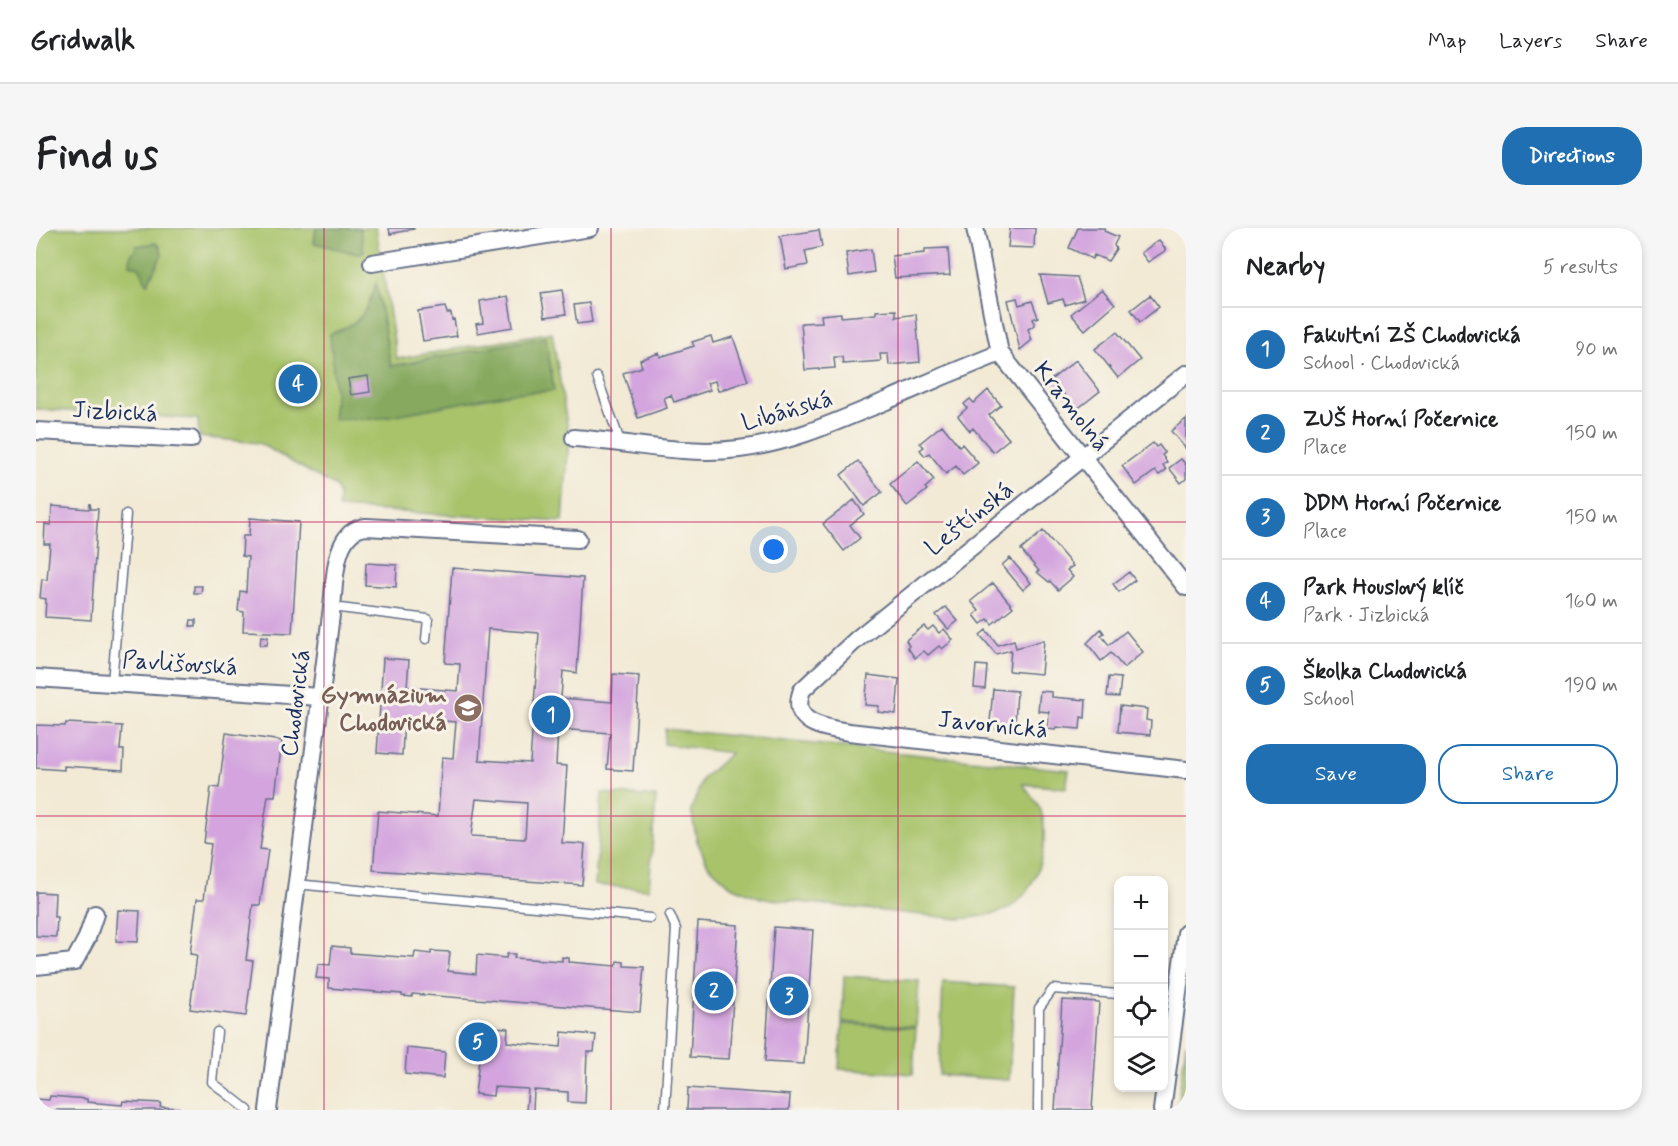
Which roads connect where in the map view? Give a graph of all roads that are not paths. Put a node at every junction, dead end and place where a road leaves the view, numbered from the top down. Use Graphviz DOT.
graph roads {
  1 [pos="590,228"];
  2 [pos="975,228"];
  3 [pos="372,263"];
  4 [pos="1000,353"];
  5 [pos="1186,374"];
  6 [pos="597,377"];
  7 [pos="36,431"];
  8 [pos="574,438"];
  9 [pos="191,440"];
  10 [pos="620,441"];
  11 [pos="1083,459"];
  12 [pos="126,514"];
  13 [pos="578,539"];
  14 [pos="1186,587"];
  15 [pos="332,607"];
  16 [pos="426,639"];
  17 [pos="36,678"];
  18 [pos="112,683"];
  19 [pos="320,697"];
  20 [pos="801,711"];
  21 [pos="1186,770"];
  22 [pos="297,884"];
  23 [pos="95,914"];
  24 [pos="670,915"];
  25 [pos="650,918"];
  26 [pos="1186,933"];
  27 [pos="36,966"];
  28 [pos="1114,994"];
  29 [pos="217,1032"];
  30 [pos="248,1110"];
  31 [pos="268,1110"];
  32 [pos="665,1110"];
  33 [pos="1038,1110"];
  34 [pos="1162,1110"];
  1 -- 3 [label="street"];
  2 -- 4 [label="street, Kramolná"];
  4 -- 10 [label="street, Libáňská"];
  4 -- 11 [label="street, Kramolná"];
  5 -- 11 [label="street, Leštínská"];
  6 -- 10 [label="lane"];
  7 -- 9 [label="street, Jizbická"];
  8 -- 10 [label="street, Libáňská"];
  11 -- 14 [label="street, Kramolná"];
  11 -- 20 [label="street, Leštínská"];
  12 -- 18 [label="lane"];
  13 -- 15 [label="street, Chodovická"];
  15 -- 16 [label="lane"];
  15 -- 19 [label="street, Chodovická"];
  17 -- 18 [label="street, Pavlišovská"];
  18 -- 19 [label="street, Pavlišovská"];
  19 -- 22 [label="street, Chodovická"];
  20 -- 21 [label="street, Javornická"];
  22 -- 25 [label="lane"];
  22 -- 31 [label="street, Chodovická"];
  23 -- 27 [label="street"];
  24 -- 32 [label="lane"];
  26 -- 34 [label="street"];
  28 -- 33 [label="lane"];
  29 -- 30 [label="lane"];
}
